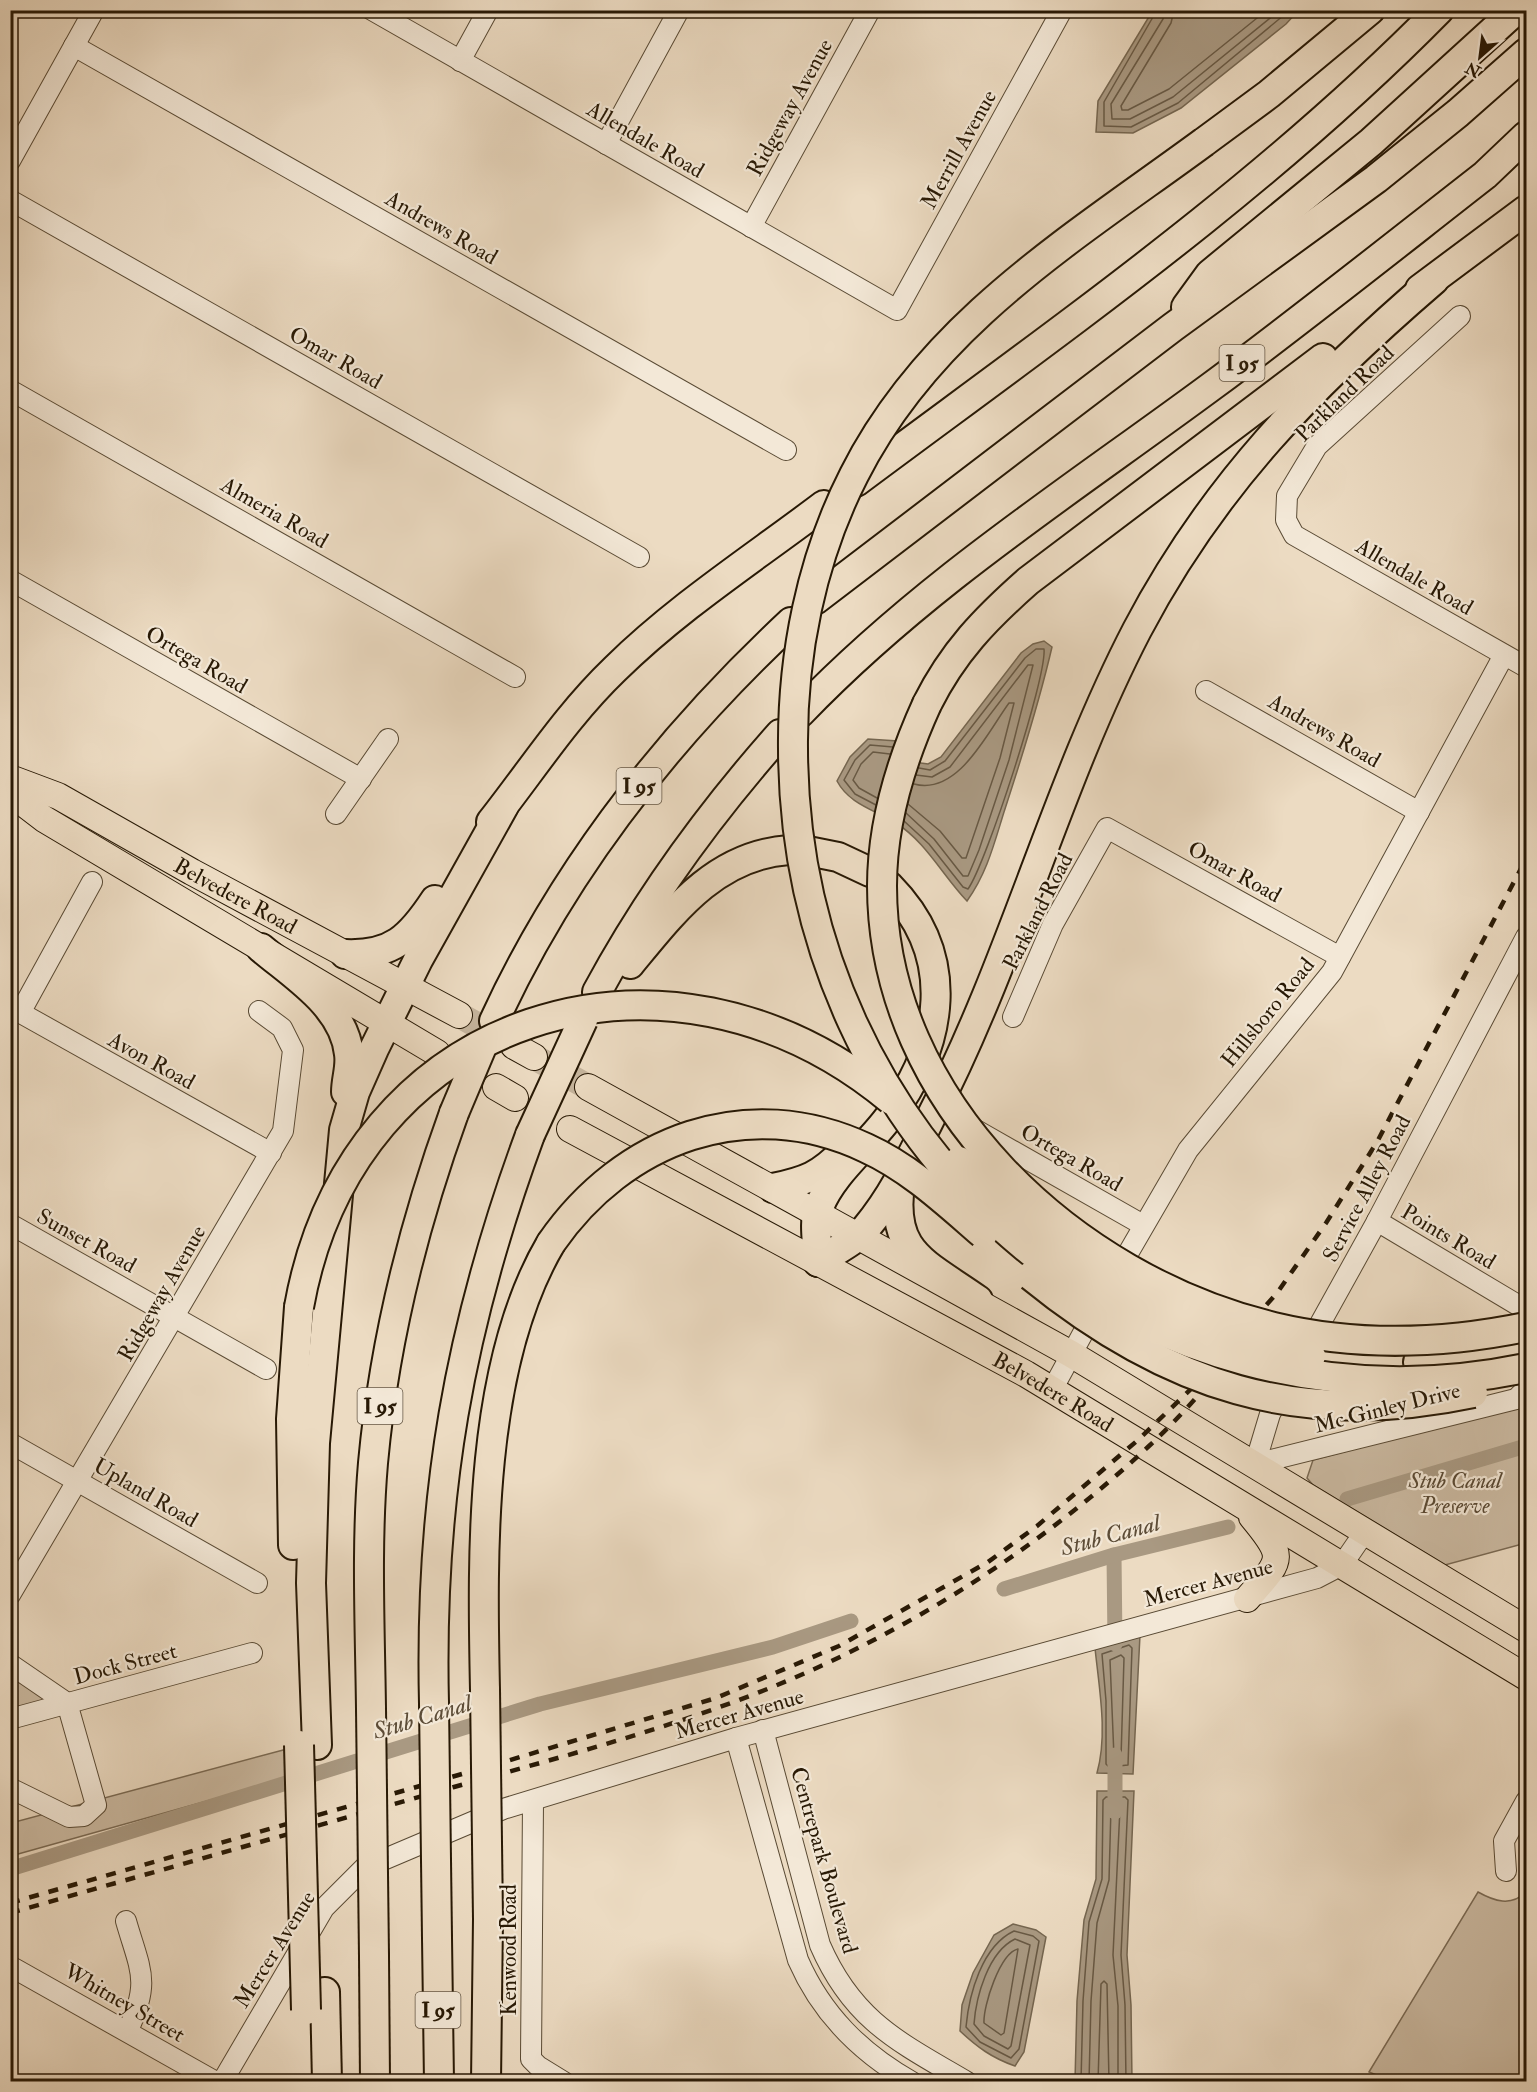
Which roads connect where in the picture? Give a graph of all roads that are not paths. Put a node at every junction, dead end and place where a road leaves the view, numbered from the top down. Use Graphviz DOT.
graph roads {
  1 [pos="94,10"];
  2 [pos="372,10"];
  3 [pos="488,10"];
  4 [pos="679,10"];
  5 [pos="870,10"];
  6 [pos="1062,10"];
  7 [pos="1370,10"];
  8 [pos="1439,10"];
  9 [pos="1516,10"];
  10 [pos="74,46"];
  11 [pos="1527,53"];
  12 [pos="460,61"];
  13 [pos="1527,136"];
  14 [pos="606,144"];
  15 [pos="10,161"];
  16 [pos="10,200"];
  17 [pos="1527,210"];
  18 [pos="751,227"];
  19 [pos="1434,280"];
  20 [pos="897,310"];
  21 [pos="1460,316"];
  22 [pos="1173,327"];
  23 [pos="10,390"];
  24 [pos="786,450"];
  25 [pos="856,482"];
  26 [pos="824,506"];
  27 [pos="1286,520"];
  28 [pos="639,557"];
  29 [pos="10,580"];
  30 [pos="815,600"];
  31 [pos="791,622"];
  32 [pos="1504,655"];
  33 [pos="1527,668"];
  34 [pos="515,677"];
  35 [pos="1206,691"];
  36 [pos="800,713"];
  37 [pos="780,734"];
  38 [pos="388,739"];
  39 [pos="10,778"];
  40 [pos="361,779"];
  41 [pos="10,793"];
  42 [pos="504,806"];
  43 [pos="1419,812"];
  44 [pos="336,814"];
  45 [pos="1107,828"];
  46 [pos="92,882"];
  47 [pos="1527,937"];
  48 [pos="261,948"];
  49 [pos="345,954"];
  50 [pos="1340,957"];
  51 [pos="406,986"];
  52 [pos="593,1006"];
  53 [pos="15,1010"];
  54 [pos="259,1011"];
  55 [pos="459,1015"];
  56 [pos="1013,1017"];
  57 [pos="494,1021"];
  58 [pos="388,1024"];
  59 [pos="481,1049"];
  60 [pos="437,1053"];
  61 [pos="911,1084"];
  62 [pos="588,1087"];
  63 [pos="570,1129"];
  64 [pos="344,1130"];
  65 [pos="976,1130"];
  66 [pos="270,1154"];
  67 [pos="902,1173"];
  68 [pos="773,1188"];
  69 [pos="337,1190"];
  70 [pos="818,1212"];
  71 [pos="1377,1221"];
  72 [pos="10,1224"];
  73 [pos="1143,1225"];
  74 [pos="858,1236"];
  75 [pos="818,1262"];
  76 [pos="978,1300"];
  77 [pos="1527,1310"];
  78 [pos="174,1317"];
  79 [pos="1527,1327"];
  80 [pos="1527,1347"];
  81 [pos="1071,1354"];
  82 [pos="1527,1368"];
  83 [pos="266,1369"];
  84 [pos="1527,1380"];
  85 [pos="1052,1389"];
  86 [pos="1527,1389"];
  87 [pos="10,1443"];
  88 [pos="1256,1464"];
  89 [pos="78,1481"];
  90 [pos="1240,1503"];
  91 [pos="1366,1530"];
  92 [pos="1342,1565"];
  93 [pos="257,1582"];
  94 [pos="10,1595"];
  95 [pos="1247,1599"];
  96 [pos="1527,1629"];
  97 [pos="252,1653"];
  98 [pos="10,1664"];
  99 [pos="1527,1677"];
  100 [pos="67,1703"];
  101 [pos="10,1719"];
  102 [pos="763,1730"];
  103 [pos="736,1738"];
  104 [pos="308,1745"];
  105 [pos="10,1788"];
  106 [pos="533,1802"];
  107 [pos="1527,1802"];
  108 [pos="1506,1871"];
  109 [pos="126,1921"];
  110 [pos="10,1966"];
  111 [pos="316,2001"];
  112 [pos="128,2030"];
  113 [pos="900,2043"];
  114 [pos="924,2057"];
  115 [pos="881,2074"];
  116 [pos="910,2081"];
  117 [pos="216,2082"];
  118 [pos="222,2082"];
  119 [pos="309,2082"];
  120 [pos="327,2082"];
  121 [pos="375,2082"];
  122 [pos="439,2082"];
  123 [pos="486,2082"];
  124 [pos="564,2082"];
  125 [pos="967,2082"];
  1 -- 10 [label="street"];
  2 -- 12 [label="street, Allendale Road"];
  3 -- 12 [label="street"];
  4 -- 14 [label="street"];
  5 -- 18 [label="street, Ridgeway Avenue"];
  6 -- 20 [label="street, Merrill Avenue"];
  7 -- 82 [label="highway, bridge"];
  8 -- 25 [label="highway"];
  9 -- 22 [label="highway"];
  10 -- 15 [label="street"];
  10 -- 24 [label="street, Andrews Road"];
  11 -- 22 [label="highway"];
  12 -- 14 [label="street, Allendale Road"];
  13 -- 36 [label="highway, I 95"];
  14 -- 18 [label="street, Allendale Road"];
  16 -- 28 [label="street, Omar Road"];
  17 -- 19 [label="highway"];
  18 -- 20 [label="street, Allendale Road"];
  19 -- 67 [label="highway"];
  19 -- 79 [label="highway, bridge"];
  21 -- 27 [label="street, Parkland Road"];
  22 -- 30 [label="highway"];
  23 -- 34 [label="street, Almeria Road"];
  26 -- 42 [label="highway"];
  27 -- 32 [label="street, Allendale Road"];
  29 -- 40 [label="street, Ortega Road"];
  31 -- 57 [label="highway, I 95"];
  32 -- 33 [label="street, Allendale Road"];
  32 -- 43 [label="street, Hillsboro Road"];
  35 -- 43 [label="street, Andrews Road"];
  37 -- 52 [label="highway, I 95"];
  38 -- 40 [label="street"];
  39 -- 49 [label="main road, Belvedere Road"];
  40 -- 44 [label="street"];
  41 -- 48 [label="main road, Belvedere Road"];
  42 -- 49 [label="highway"];
  42 -- 51 [label="highway"];
  43 -- 50 [label="street, Hillsboro Road"];
  45 -- 50 [label="street, Omar Road"];
  45 -- 56 [label="street, Parkland Road"];
  46 -- 53 [label="street"];
  47 -- 71 [label="street, Service Alley Road"];
  48 -- 58 [label="main road, Belvedere Road"];
  48 -- 64 [label="highway"];
  49 -- 51 [label="main road, Belvedere Road"];
  50 -- 73 [label="street, Hillsboro Road"];
  51 -- 55 [label="main road, Belvedere Road"];
  51 -- 58 [label="highway"];
  52 -- 61 [label="highway"];
  52 -- 122 [label="highway, I 95, bridge"];
  53 -- 66 [label="street, Avon Road"];
  54 -- 66 [label="street, Ridgeway Avenue"];
  58 -- 60 [label="main road, Belvedere Road"];
  58 -- 64 [label="highway"];
  59 -- 121 [label="highway, I 95, bridge"];
  61 -- 68 [label="highway"];
  61 -- 70 [label="highway"];
  62 -- 68 [label="main road, Belvedere Road"];
  63 -- 75 [label="main road, Belvedere Road"];
  64 -- 69 [label="highway"];
  65 -- 73 [label="street, Ortega Road"];
  66 -- 78 [label="street, Ridgeway Avenue"];
  67 -- 74 [label="highway"];
  67 -- 76 [label="highway"];
  68 -- 70 [label="main road, Belvedere Road"];
  69 -- 80 [label="highway, bridge"];
  69 -- 104 [label="highway"];
  69 -- 104 [label="highway, bridge"];
  70 -- 74 [label="main road, Belvedere Road"];
  70 -- 75 [label="highway"];
  71 -- 77 [label="street, Points Road"];
  71 -- 88 [label="street, Service Alley Road"];
  72 -- 78 [label="street, Sunset Road"];
  73 -- 81 [label="street, Hillsboro Road"];
  74 -- 75 [label="highway"];
  74 -- 76 [label="main road, Belvedere Road"];
  75 -- 85 [label="main road, Belvedere Road"];
  76 -- 81 [label="main road, Belvedere Road"];
  78 -- 83 [label="street, Sunset Road"];
  78 -- 89 [label="street, Ridgeway Avenue"];
  81 -- 85 [label="street, Hillsboro Road"];
  81 -- 88 [label="main road, Belvedere Road"];
  84 -- 123 [label="highway, bridge"];
  85 -- 90 [label="main road, Belvedere Road"];
  86 -- 88 [label="street, Mc Ginley Drive"];
  87 -- 89 [label="street, Upland Road"];
  88 -- 91 [label="main road, Belvedere Road"];
  89 -- 93 [label="street, Upland Road"];
  89 -- 94 [label="street, Ridgeway Avenue"];
  90 -- 92 [label="main road, Belvedere Road"];
  90 -- 95 [label="main road"];
  91 -- 92 [label="street, Mercer Avenue"];
  91 -- 96 [label="main road, Belvedere Road"];
  92 -- 95 [label="street, Mercer Avenue"];
  92 -- 99 [label="main road, Belvedere Road"];
  95 -- 102 [label="street, Mercer Avenue"];
  97 -- 100 [label="street, Dock Street"];
  98 -- 100 [label="street"];
  100 -- 101 [label="street, Dock Street"];
  100 -- 105 [label="street"];
  102 -- 103 [label="street, Mercer Avenue"];
  102 -- 113 [label="street, Centrepark Boulevard"];
  103 -- 106 [label="street, Mercer Avenue"];
  103 -- 115 [label="street"];
  104 -- 111 [label="highway, bridge"];
  106 -- 118 [label="street, Mercer Avenue"];
  106 -- 124 [label="street, Kenwood Road"];
  107 -- 108 [label="street"];
  109 -- 112 [label="street"];
  110 -- 112 [label="street, Whitney Street"];
  111 -- 119 [label="highway"];
  111 -- 120 [label="highway"];
  112 -- 117 [label="street, Whitney Street"];
  113 -- 114 [label="street, Centrepark Boulevard"];
  113 -- 115 [label="street"];
  114 -- 116 [label="street"];
  114 -- 125 [label="street, Centrepark Boulevard"];
  115 -- 116 [label="street"];
}
